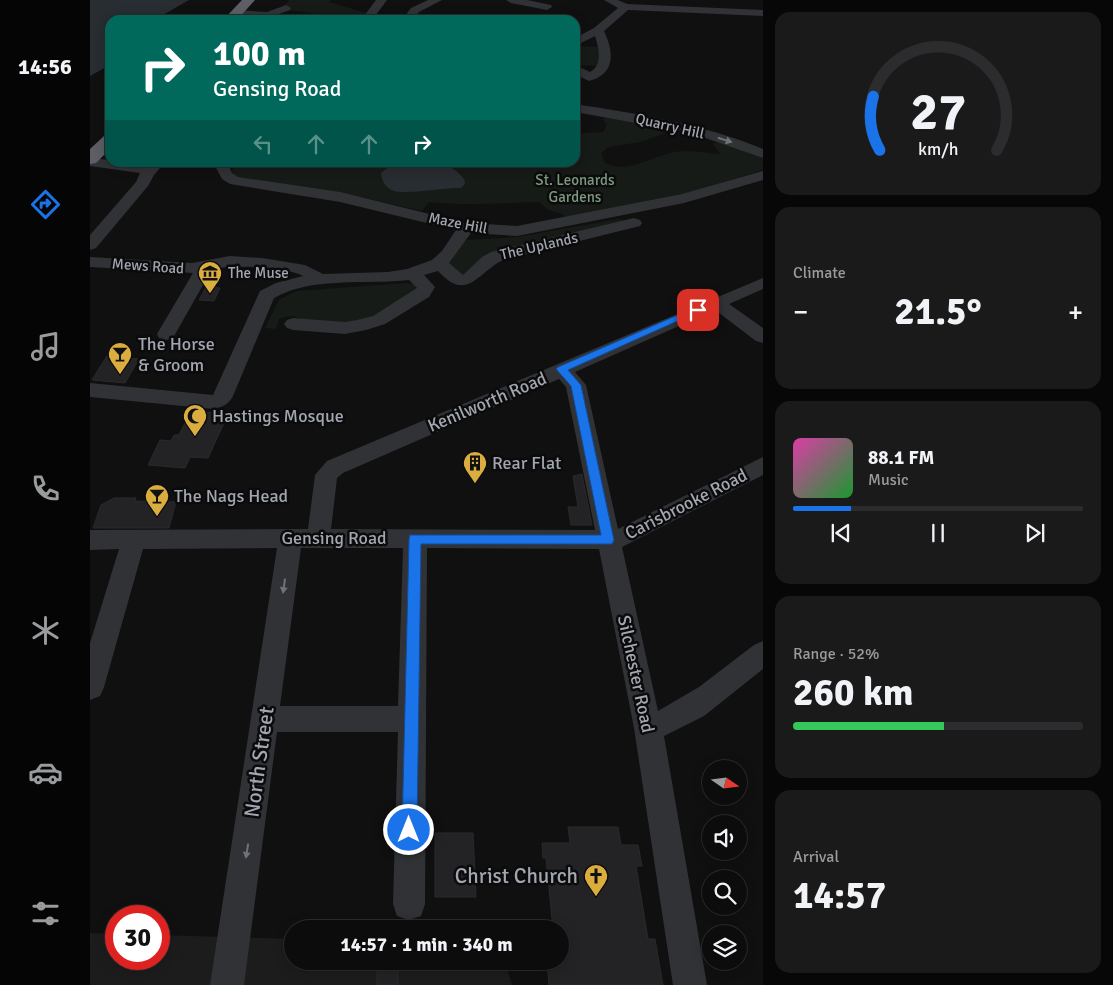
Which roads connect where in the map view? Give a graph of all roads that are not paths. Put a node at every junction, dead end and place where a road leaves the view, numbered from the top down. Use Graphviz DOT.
graph roads {
  1 [pos="249,0"];
  2 [pos="382,0"];
  3 [pos="437,0"];
  4 [pos="511,0"];
  5 [pos="609,0"];
  6 [pos="748,0"];
  7 [pos="547,7"];
  8 [pos="626,7"];
  9 [pos="286,8"];
  10 [pos="760,9"];
  11 [pos="235,15"];
  12 [pos="273,15"];
  13 [pos="370,15"];
  14 [pos="411,15"];
  15 [pos="688,17"];
  16 [pos="598,30"];
  17 [pos="580,40"];
  18 [pos="580,72"];
  19 [pos="580,109"];
  20 [pos="105,145"];
  21 [pos="763,154"];
  22 [pos="90,161"];
  23 [pos="105,163"];
  24 [pos="136,167"];
  25 [pos="222,167"];
  26 [pos="152,169"];
  27 [pos="763,174"];
  28 [pos="624,211"];
  29 [pos="90,225"];
  30 [pos="466,228"];
  31 [pos="90,245"];
  32 [pos="90,262"];
  33 [pos="440,263"];
  34 [pos="207,264"];
  35 [pos="414,274"];
  36 [pos="321,280"];
  37 [pos="763,283"];
  38 [pos="716,303"];
  39 [pos="293,324"];
  40 [pos="166,334"];
  41 [pos="763,337"];
  42 [pos="561,369"];
  43 [pos="95,391"];
  44 [pos="90,410"];
  45 [pos="763,465"];
  46 [pos="290,538"];
  47 [pos="318,538"];
  48 [pos="415,539"];
  49 [pos="90,540"];
  50 [pos="134,540"];
  51 [pos="608,540"];
  52 [pos="763,653"];
  53 [pos="90,687"];
  54 [pos="265,719"];
  55 [pos="410,719"];
  56 [pos="648,728"];
  57 [pos="408,904"];
  58 [pos="227,985"];
  59 [pos="690,985"];
  1 -- 11 [label="highway"];
  2 -- 13 [label="street"];
  3 -- 14 [label="street"];
  4 -- 7 [label="street"];
  5 -- 8 [label="street"];
  6 -- 10 [label="street"];
  8 -- 10 [label="street"];
  8 -- 16 [label="street"];
  9 -- 12 [label="street"];
  10 -- 15 [label="street"];
  16 -- 17 [label="street"];
  16 -- 18 [label="street"];
  19 -- 21 [label="street, Quarry Hill, one-way"];
  20 -- 22 [label="highway"];
  22 -- 23 [label="street"];
  24 -- 26 [label="street"];
  25 -- 30 [label="street, Maze Hill"];
  26 -- 29 [label="street"];
  26 -- 31 [label="street"];
  27 -- 28 [label="street, Maze Hill"];
  28 -- 30 [label="street, Maze Hill"];
  28 -- 33 [label="street, The Uplands"];
  30 -- 33 [label="street"];
  32 -- 34 [label="street, Mews Road"];
  33 -- 35 [label="street"];
  34 -- 36 [label="street, Mews Road"];
  34 -- 40 [label="street"];
  35 -- 36 [label="street"];
  35 -- 39 [label="street"];
  36 -- 43 [label="street"];
  37 -- 38 [label="street, Kenilworth Road"];
  38 -- 41 [label="street"];
  38 -- 42 [label="street, Kenilworth Road"];
  42 -- 47 [label="street, Kenilworth Road"];
  42 -- 51 [label="street, Silchester Road"];
  43 -- 44 [label="street"];
  45 -- 51 [label="street, Carisbrooke Road"];
  46 -- 47 [label="street, Gensing Road"];
  46 -- 50 [label="street, Gensing Road"];
  46 -- 54 [label="street, North Street, one-way"];
  47 -- 48 [label="street, Gensing Road"];
  48 -- 51 [label="street, Gensing Road"];
  48 -- 55 [label="street"];
  49 -- 50 [label="street, Gensing Road"];
  50 -- 53 [label="street"];
  51 -- 56 [label="street, Silchester Road"];
  52 -- 56 [label="street"];
  54 -- 55 [label="street"];
  54 -- 58 [label="street, North Street, one-way"];
  55 -- 57 [label="street"];
  56 -- 59 [label="street, Silchester Road"];
}
